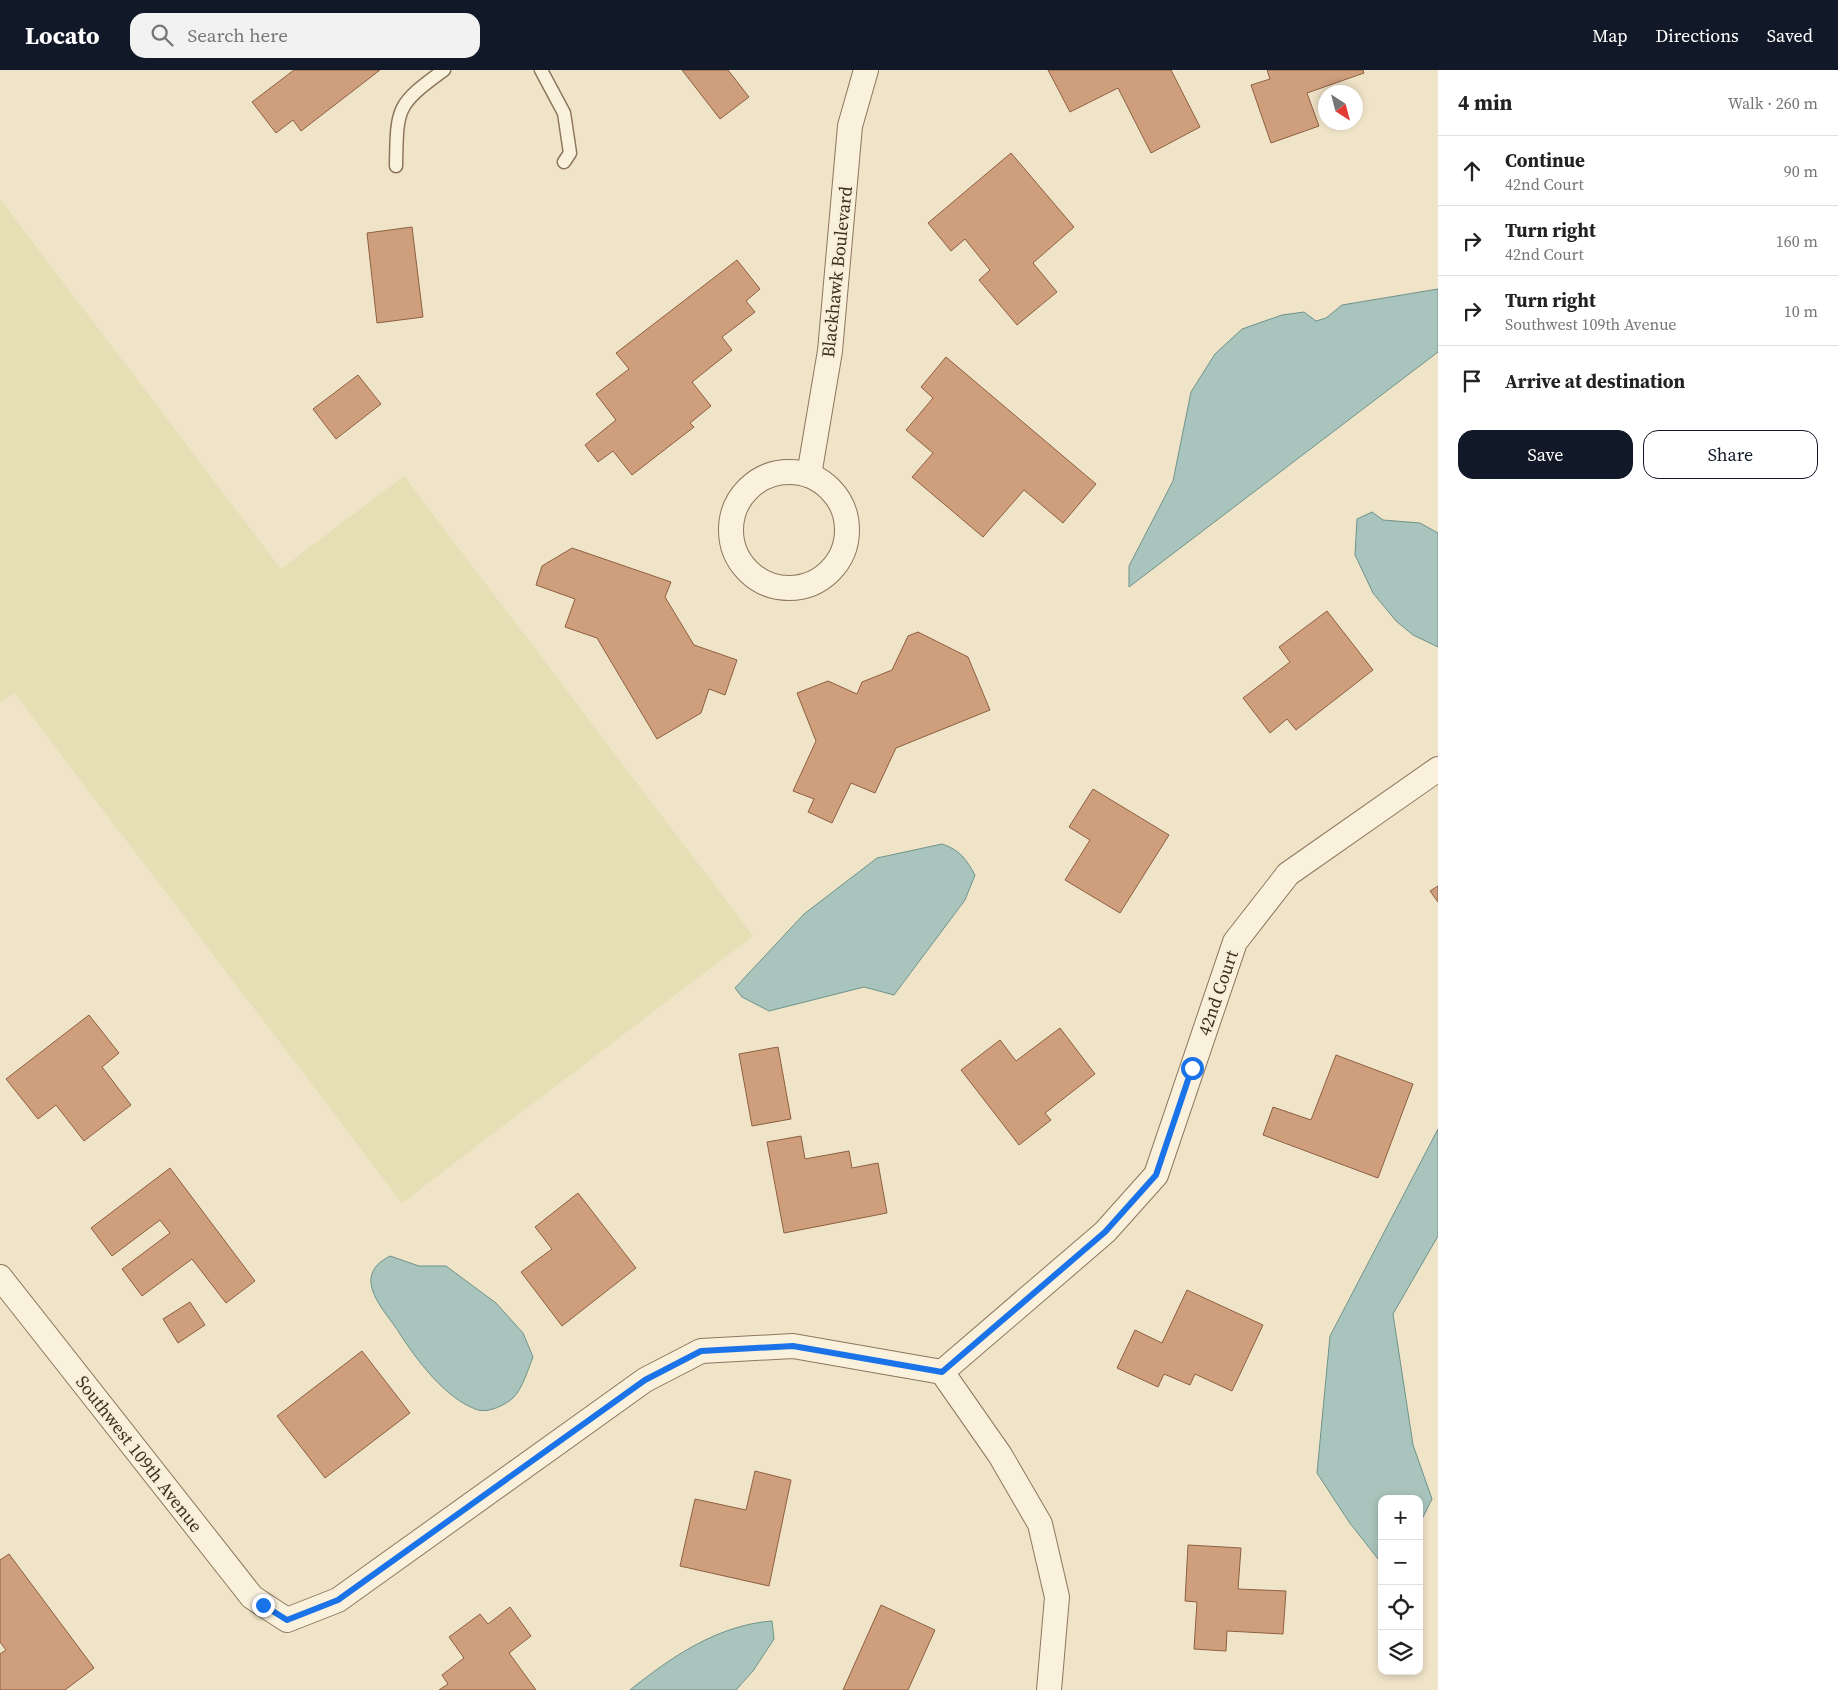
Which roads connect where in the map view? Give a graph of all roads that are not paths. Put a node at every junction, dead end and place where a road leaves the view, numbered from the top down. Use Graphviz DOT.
graph roads {
  1 [pos="444,70"];
  2 [pos="541,70"];
  3 [pos="866,70"];
  4 [pos="564,162"];
  5 [pos="396,166"];
  6 [pos="809,475"];
  7 [pos="1438,769"];
  8 [pos="0,1277"];
  9 [pos="942,1372"];
  10 [pos="1049,1690"];
  1 -- 5 [label="lane"];
  2 -- 4 [label="lane"];
  3 -- 6 [label="street, Blackhawk Boulevard"];
  6 -- 6 [label="street"];
  7 -- 9 [label="street, 42nd Court"];
  8 -- 9 [label="street, Southwest 109th Avenue"];
  9 -- 10 [label="street"];
}
